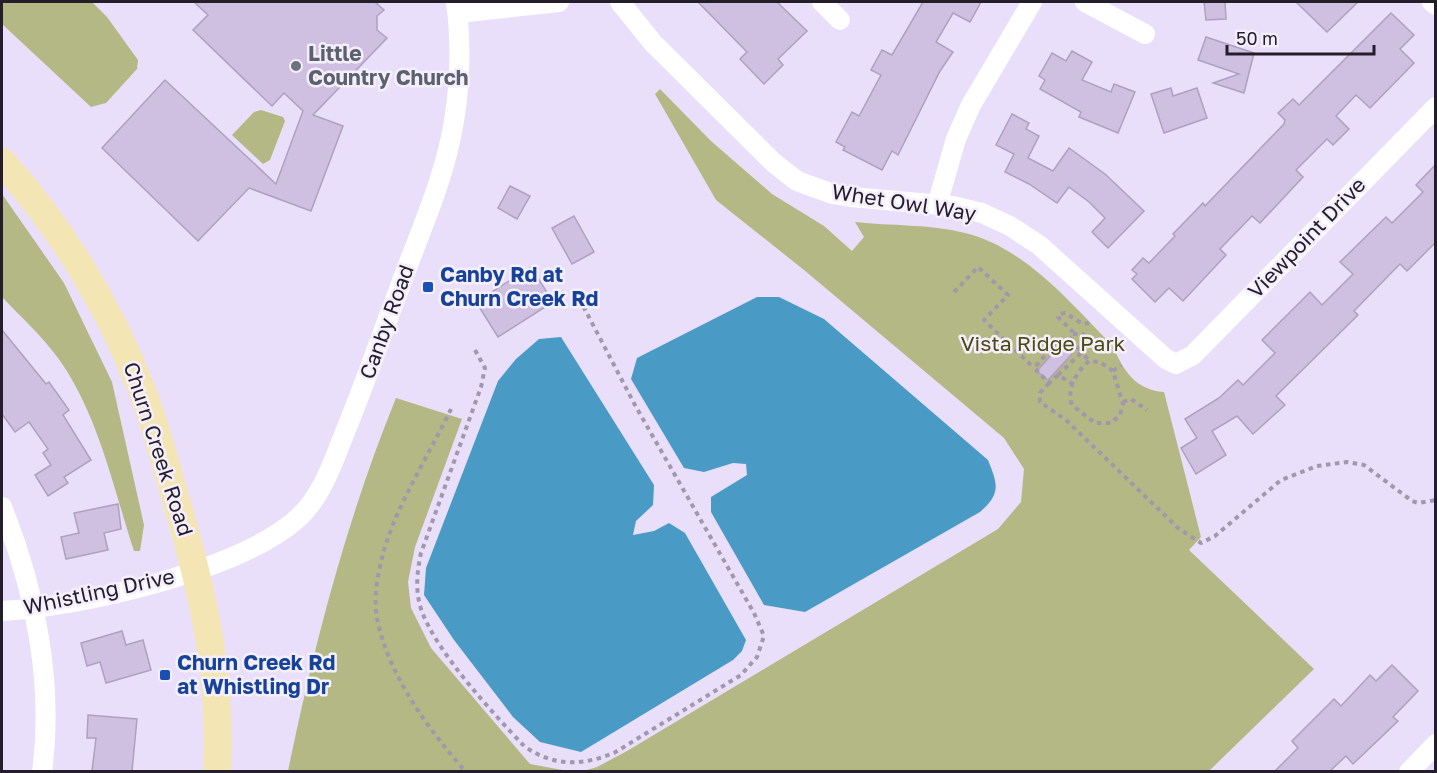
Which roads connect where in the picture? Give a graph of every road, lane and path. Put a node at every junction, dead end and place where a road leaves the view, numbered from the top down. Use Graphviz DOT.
graph roads {
  1 [pos="558,2"];
  2 [pos="620,2"];
  3 [pos="822,2"];
  4 [pos="1032,2"];
  5 [pos="1085,2"];
  6 [pos="1432,2"];
  7 [pos="1436,5"];
  8 [pos="457,7"];
  9 [pos="840,20"];
  10 [pos="1145,34"];
  11 [pos="1436,107"];
  12 [pos="2,162"];
  13 [pos="937,205"];
  14 [pos="954,292"];
  15 [pos="580,300"];
  16 [pos="1089,322"];
  17 [pos="1073,334"];
  18 [pos="1071,340"];
  19 [pos="475,350"];
  20 [pos="1082,352"];
  21 [pos="1089,361"];
  22 [pos="1176,364"];
  23 [pos="1121,366"];
  24 [pos="1034,368"];
  25 [pos="1113,370"];
  26 [pos="1058,375"];
  27 [pos="1049,383"];
  28 [pos="1073,384"];
  29 [pos="1123,402"];
  30 [pos="451,409"];
  31 [pos="1147,410"];
  32 [pos="1436,500"];
  33 [pos="2,507"];
  34 [pos="196,571"];
  35 [pos="32,609"];
  36 [pos="2,611"];
  37 [pos="1436,744"];
  38 [pos="42,771"];
  39 [pos="218,771"];
  40 [pos="466,771"];
  41 [pos="1409,771"];
  1 -- 8 [label="street"];
  2 -- 13 [label="street, Whet Owl Way"];
  3 -- 9 [label="street"];
  4 -- 13 [label="street"];
  5 -- 10 [label="street"];
  6 -- 7 [label="street"];
  8 -- 34 [label="street, Canby Road"];
  11 -- 22 [label="street, Viewpoint Drive"];
  12 -- 34 [label="main road, Churn Creek Road"];
  13 -- 22 [label="street, Whet Owl Way"];
  14 -- 24 [label="path"];
  15 -- 19 [label="path"];
  16 -- 17 [label="path"];
  17 -- 18 [label="path"];
  17 -- 20 [label="path"];
  18 -- 20 [label="path"];
  18 -- 24 [label="path"];
  20 -- 21 [label="path"];
  20 -- 26 [label="path"];
  21 -- 25 [label="path"];
  21 -- 28 [label="path"];
  23 -- 25 [label="path"];
  24 -- 27 [label="path"];
  25 -- 29 [label="path"];
  26 -- 27 [label="path"];
  26 -- 28 [label="path"];
  27 -- 32 [label="path"];
  28 -- 29 [label="path"];
  29 -- 31 [label="path"];
  30 -- 40 [label="path"];
  33 -- 35 [label="street"];
  34 -- 35 [label="street, Whistling Drive"];
  34 -- 39 [label="main road, Churn Creek Road"];
  35 -- 36 [label="street, Whistling Drive"];
  35 -- 38 [label="street"];
  37 -- 41 [label="street"];
}
